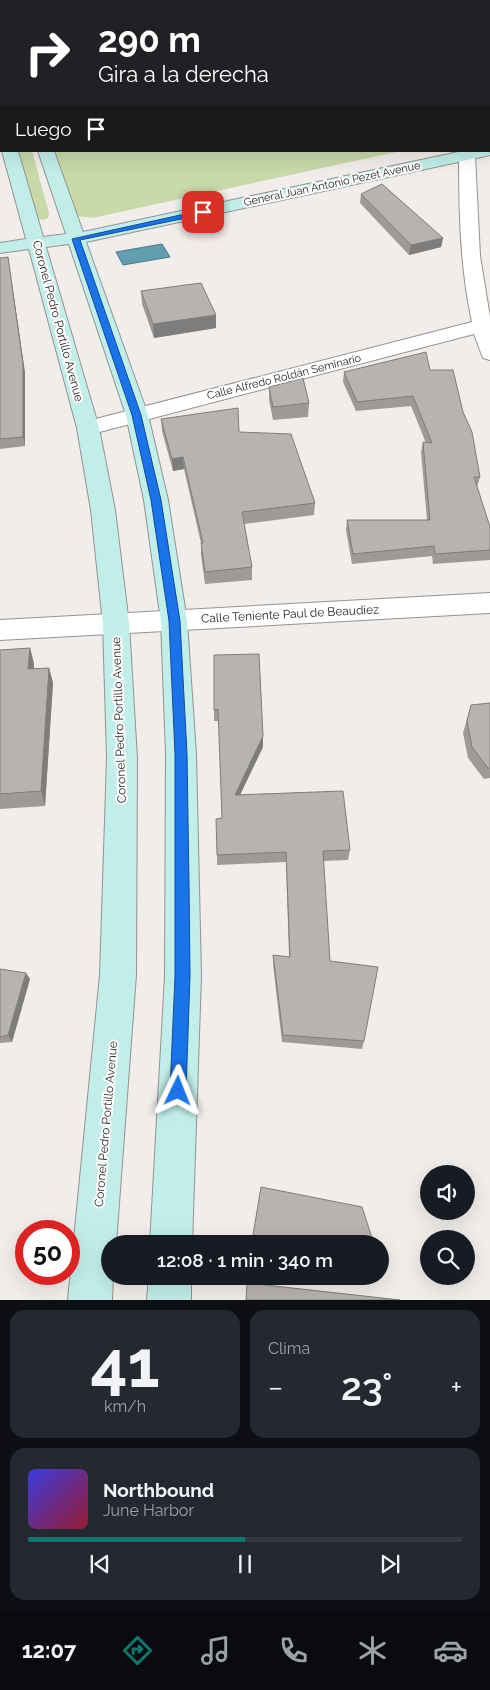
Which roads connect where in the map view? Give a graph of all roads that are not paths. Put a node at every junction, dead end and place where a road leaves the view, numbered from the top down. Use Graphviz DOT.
graph roads {
  1 [pos="10,152"];
  2 [pos="46,152"];
  3 [pos="424,152"];
  4 [pos="482,152"];
  5 [pos="466,155"];
  6 [pos="73,232"];
  7 [pos="0,234"];
  8 [pos="35,237"];
  9 [pos="0,248"];
  10 [pos="481,326"];
  11 [pos="490,354"];
  12 [pos="137,415"];
  13 [pos="88,428"];
  14 [pos="490,603"];
  15 [pos="174,621"];
  16 [pos="116,624"];
  17 [pos="0,630"];
  18 [pos="171,1235"];
  19 [pos="170,1285"];
  20 [pos="90,1300"];
  21 [pos="169,1300"];
  1 -- 8 [label="main road, Coronel Pedro Portillo Avenue"];
  2 -- 6 [label="main road"];
  3 -- 6 [label="main road, General Juan Antonio Pezet Avenue"];
  4 -- 5 [label="main road, General Juan Antonio Pezet Avenue"];
  5 -- 6 [label="main road, General Juan Antonio Pezet Avenue"];
  5 -- 10 [label="street"];
  6 -- 8 [label="main road, General Juan Antonio Pezet Avenue"];
  6 -- 12 [label="main road"];
  7 -- 8 [label="main road, General Juan Antonio Pezet Avenue"];
  8 -- 9 [label="main road, General Juan Antonio Pezet Avenue"];
  8 -- 13 [label="main road, Coronel Pedro Portillo Avenue"];
  10 -- 11 [label="street"];
  10 -- 12 [label="street, Calle Alfredo Roldán Seminario"];
  12 -- 13 [label="street, Calle Alfredo Roldán Seminario"];
  12 -- 15 [label="main road"];
  13 -- 16 [label="main road, Coronel Pedro Portillo Avenue"];
  14 -- 15 [label="street, Calle Teniente Paul de Beaudiez"];
  15 -- 16 [label="street, Calle Teniente Paul de Beaudiez"];
  15 -- 18 [label="main road"];
  16 -- 17 [label="street, Calle Teniente Paul de Beaudiez"];
  16 -- 20 [label="main road, Coronel Pedro Portillo Avenue"];
  19 -- 21 [label="main road"];
}
